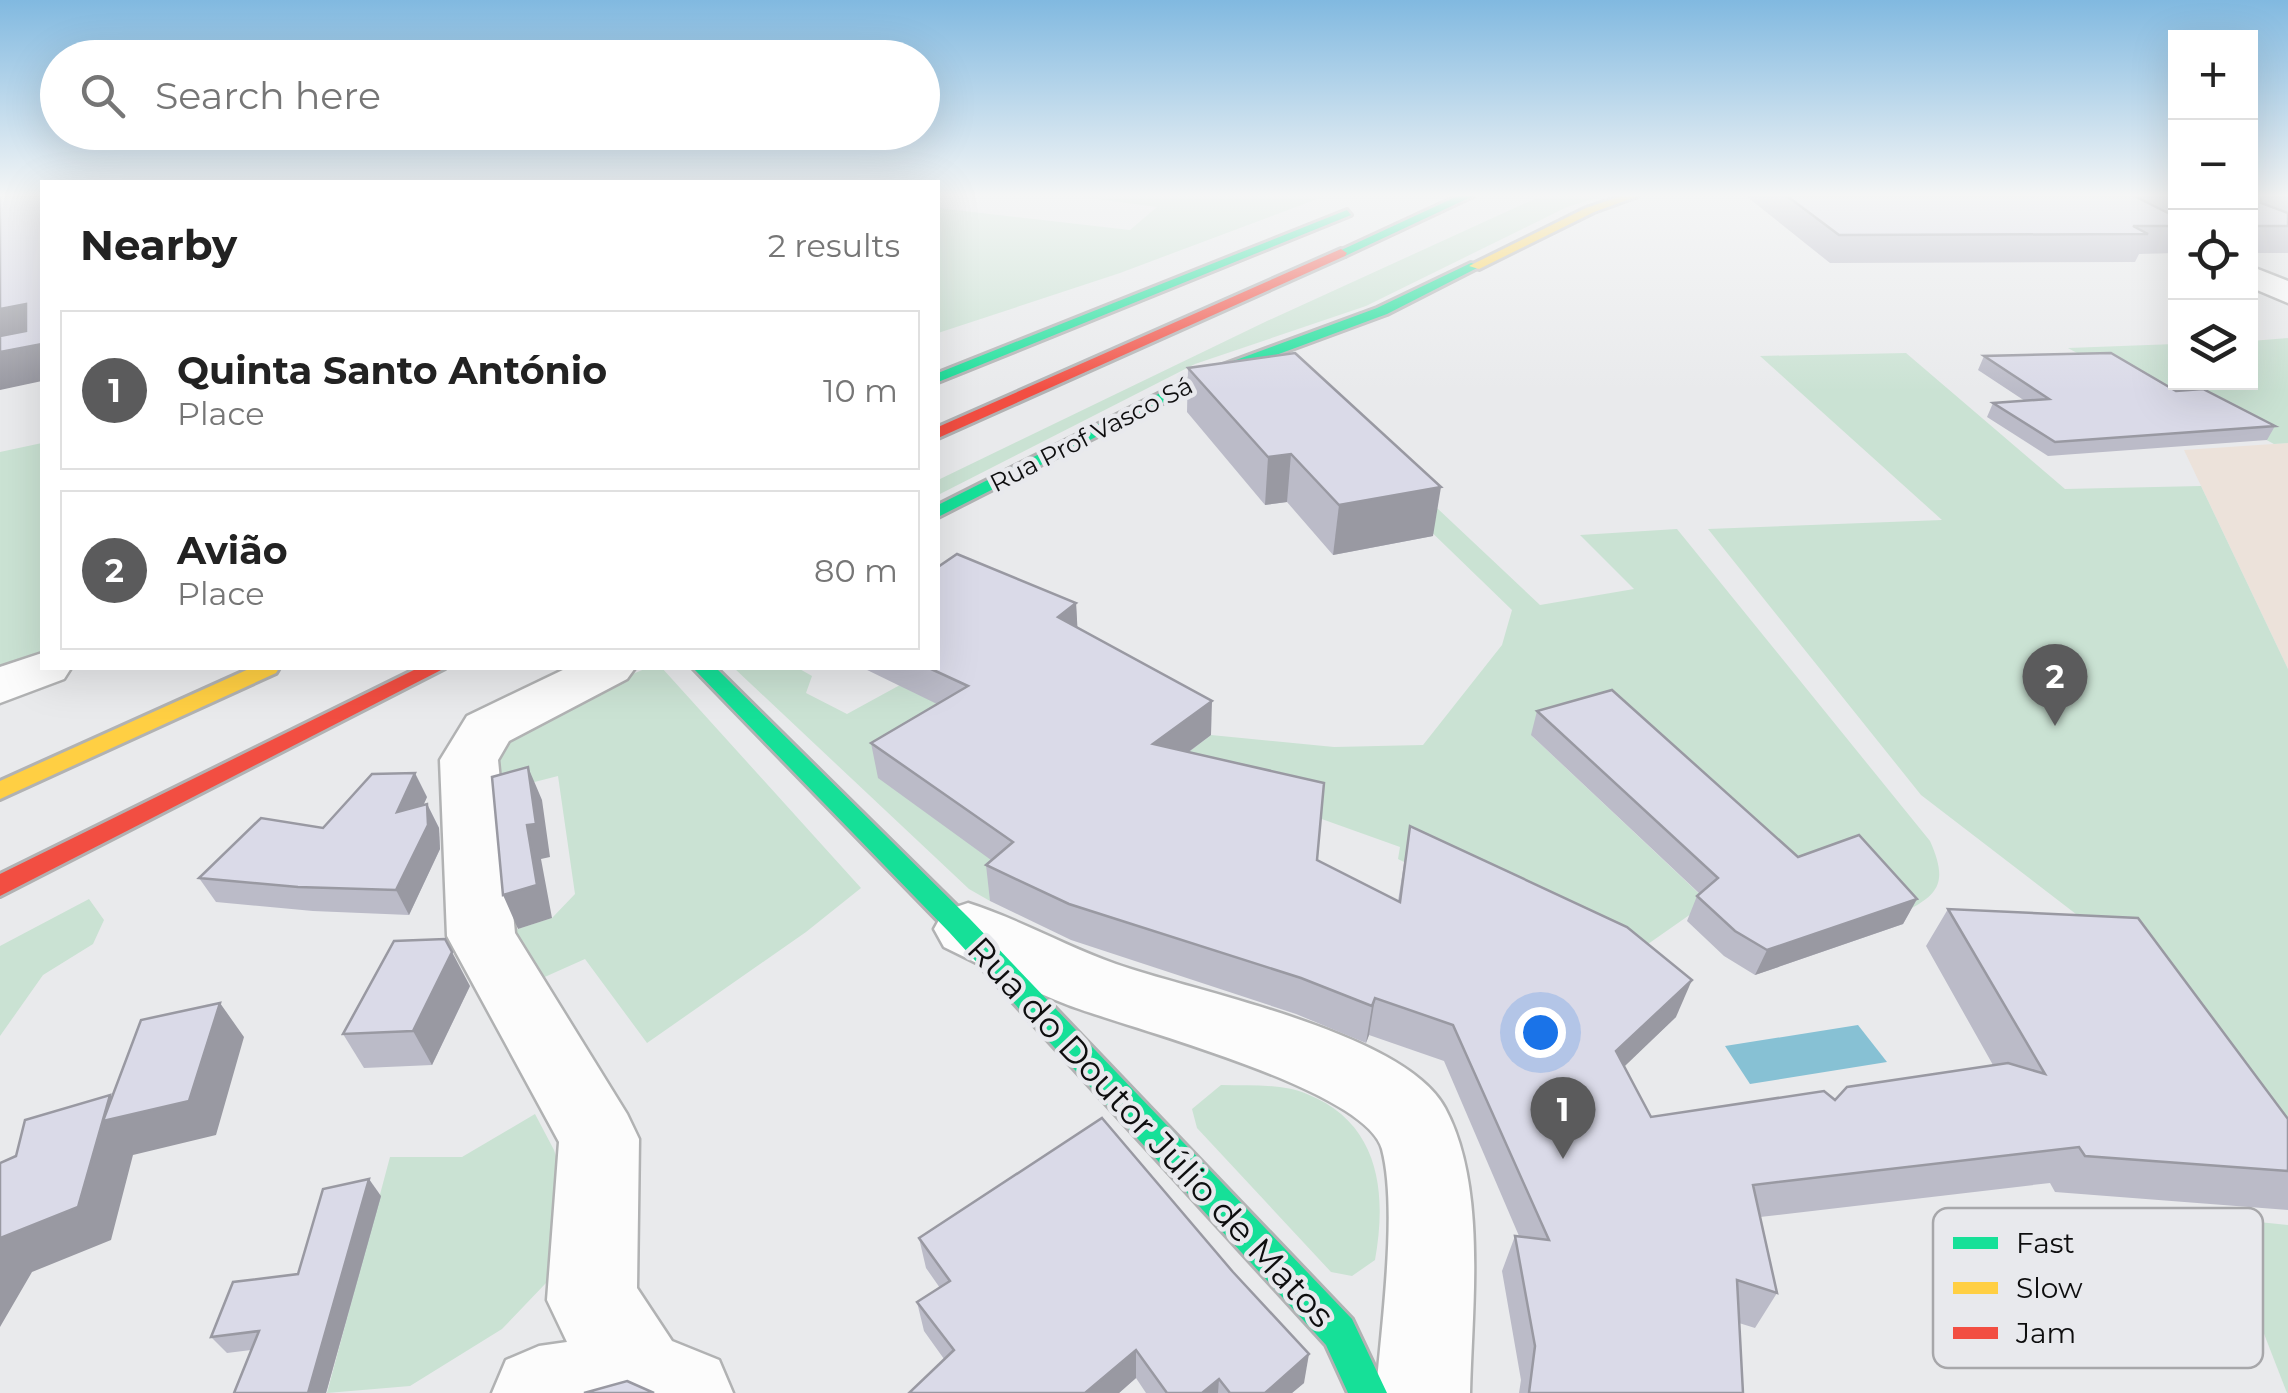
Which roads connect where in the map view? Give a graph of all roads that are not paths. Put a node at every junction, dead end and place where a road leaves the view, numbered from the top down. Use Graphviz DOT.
graph roads {
  1 [pos="1228,261"];
  2 [pos="1328,261"];
  3 [pos="1485,261"];
  4 [pos="2258,279"];
  5 [pos="2288,293"];
  6 [pos="940,377"];
  7 [pos="940,432"];
  8 [pos="940,511"];
  9 [pos="40,670"];
  10 [pos="264,670"];
  11 [pos="430,670"];
  12 [pos="604,670"];
  13 [pos="706,670"];
  14 [pos="0,686"];
  15 [pos="0,792"];
  16 [pos="0,886"];
  17 [pos="959,926"];
  18 [pos="664,1385"];
  19 [pos="539,1393"];
  20 [pos="1368,1393"];
  21 [pos="1423,1393"];
  1 -- 6 [label="main road"];
  2 -- 7 [label="main road"];
  3 -- 8 [label="main road, Rua Prof Vasco Sá"];
  4 -- 5 [label="street"];
  9 -- 14 [label="street"];
  10 -- 15 [label="main road"];
  11 -- 16 [label="main road"];
  12 -- 18 [label="street"];
  13 -- 17 [label="main road, Rua do Doutor Júlio de Matos"];
  17 -- 20 [label="main road, Rua do Doutor Júlio de Matos"];
  17 -- 21 [label="street, Rua do Doutor Júlio de Matos"];
  18 -- 19 [label="street"];
}
